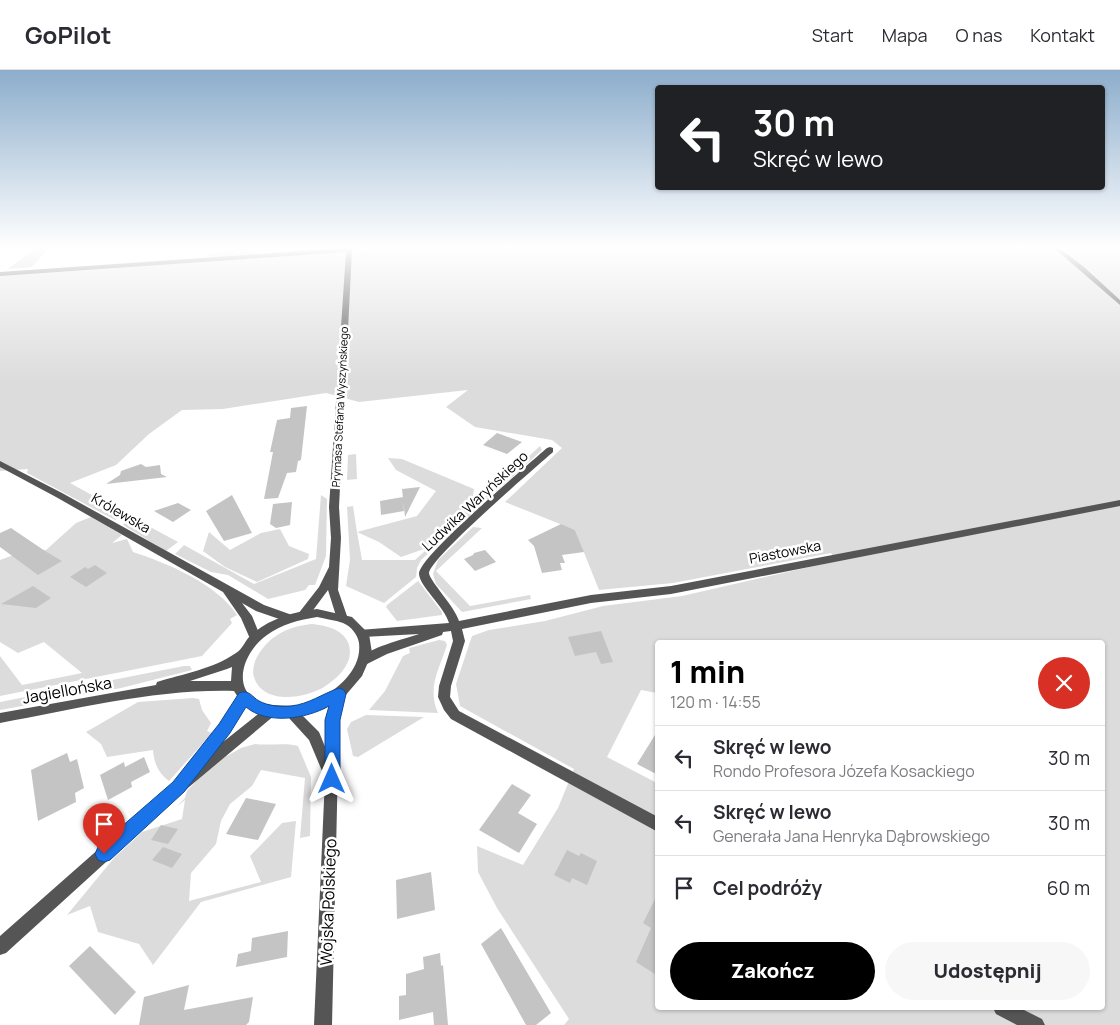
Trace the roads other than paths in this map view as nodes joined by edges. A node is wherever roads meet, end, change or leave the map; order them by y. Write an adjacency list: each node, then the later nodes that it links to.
1 (346, 293): 7 (street, Prymasa Stefana Wyszyńskiego)
2 (1109, 293): 3 (street)
3 (1120, 303)
4 (550, 450): 12 (street, Ludwika Waryńskiego)
5 (0, 464): 8 (street, Królewska)
6 (1120, 503): 12 (street, Piastowska)
7 (334, 564): 9 (street, Prymasa Stefana Wyszyńskiego); 10 (street, Prymasa Stefana Wyszyńskiego)
8 (226, 589): 11 (street, Królewska); 14 (street, Królewska)
9 (304, 614): 10 (street); 11 (street)
10 (341, 616): 13 (street)
11 (288, 618): 14 (street)
12 (456, 626): 13 (street, Piastowska); 16 (street, Piastowska); 25 (street)
13 (363, 633): 16 (street)
14 (255, 638): 15 (street)
15 (242, 656): 17 (street); 18 (street, Jagiellońska)
16 (365, 660): 19 (street)
17 (241, 692): 18 (street, Jagiellońska); 20 (street); 24 (street)
18 (140, 693): 22 (street, Jagiellońska)
19 (339, 694): 21 (street); 23 (street, Wojska Polskiego)
20 (271, 711): 21 (street); 24 (street)
21 (290, 712): 23 (street, Wojska Polskiego)
22 (0, 718)
23 (332, 779): 28 (street, Wojska Polskiego)
24 (178, 787): 26 (street)
25 (655, 823)
26 (0, 947)
27 (1006, 1010): 29 (street)
28 (323, 1025)
29 (1036, 1025)

